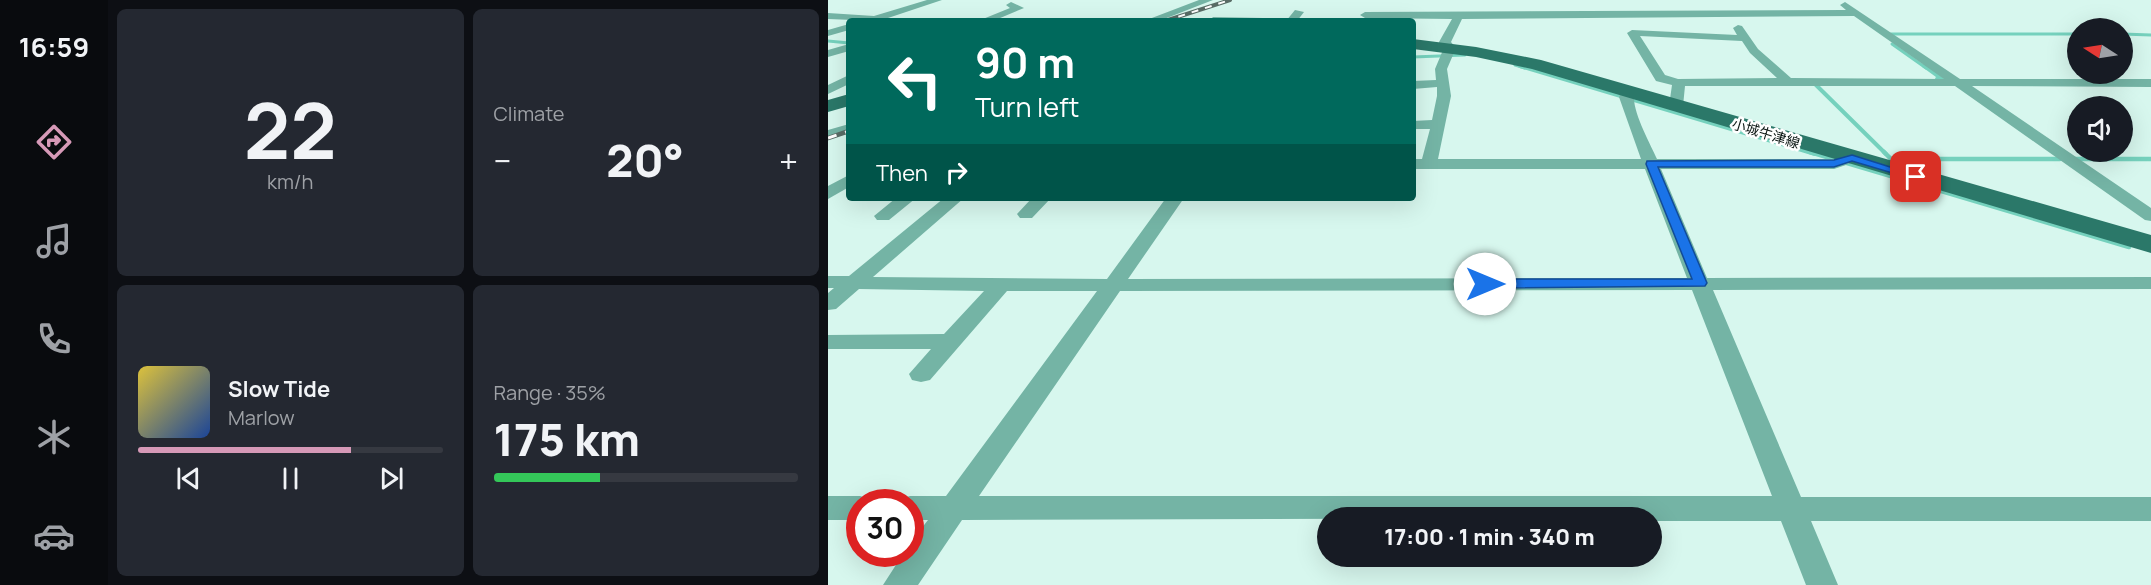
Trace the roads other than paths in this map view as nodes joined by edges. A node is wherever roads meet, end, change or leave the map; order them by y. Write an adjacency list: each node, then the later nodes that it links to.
1 (937, 0): 14 (street)
2 (1208, 0): 16 (street)
3 (1837, 0): 7 (street)
4 (1707, 3): 10 (street)
5 (1011, 5): 15 (street)
6 (1299, 12): 17 (street)
7 (1856, 13): 10 (street); 32 (street)
8 (1366, 14): 12 (street)
9 (1645, 14): 10 (street); 12 (street); 20 (street)
10 (1721, 14): 21 (street)
11 (828, 16): 13 (street)
12 (1459, 16): 26 (street)
13 (850, 18)
14 (878, 18)
15 (991, 18)
16 (1157, 18)
17 (1294, 18)
18 (846, 28): 19 (street)
19 (828, 33)
20 (1659, 33): 21 (street); 31 (street)
21 (1746, 38): 29 (street)
22 (828, 42): 23 (street)
23 (846, 45)
24 (1416, 45): 26 (main road, 小城牛津線)
25 (846, 46): 27 (street)
26 (1446, 51): 30 (street); 36 (main road, 小城牛津線)
27 (828, 54)
28 (846, 81): 35 (street)
29 (1788, 82): 31 (street); 32 (street)
30 (1442, 83): 34 (street); 41 (street)
31 (1678, 83): 39 (street)
32 (1956, 83): 33 (street); 57 (street)
33 (2151, 83)
34 (1416, 85)
35 (828, 90)
36 (1627, 96): 39 (main road, 小城牛津線); 48 (street)
37 (846, 101): 38 (main road)
38 (828, 106)
39 (1676, 106): 46 (main road, 小城牛津線)
40 (1416, 124): 41 (street)
41 (1438, 124): 47 (street)
42 (846, 129): 43 (street)
43 (828, 135)
44 (846, 138): 45 (street)
45 (828, 144)
46 (1846, 160): 48 (street); 58 (main road, 小城牛津線)
47 (1421, 164): 48 (street)
48 (1651, 164): 61 (street)
49 (846, 182): 50 (street)
50 (828, 194)
51 (903, 201): 56 (street)
52 (951, 201): 60 (street)
53 (1039, 201): 55 (street)
54 (1173, 201): 63 (street)
55 (1026, 214)
56 (883, 216)
57 (2151, 216)
58 (2151, 244)
59 (828, 282): 60 (street)
60 (855, 282): 64 (street); 65 (street)
61 (1700, 283): 62 (street); 63 (street); 73 (street)
62 (2151, 283)
63 (1115, 284): 64 (street); 72 (street)
64 (1001, 285): 66 (street)
65 (828, 304)
66 (950, 341): 67 (street); 68 (street)
67 (828, 342)
68 (921, 374)
69 (828, 508): 70 (street)
70 (846, 508)
71 (924, 508): 72 (street)
72 (954, 508): 73 (street); 75 (street)
73 (1792, 508): 74 (street); 76 (street)
74 (2151, 509)
75 (899, 585)
76 (1822, 585)

